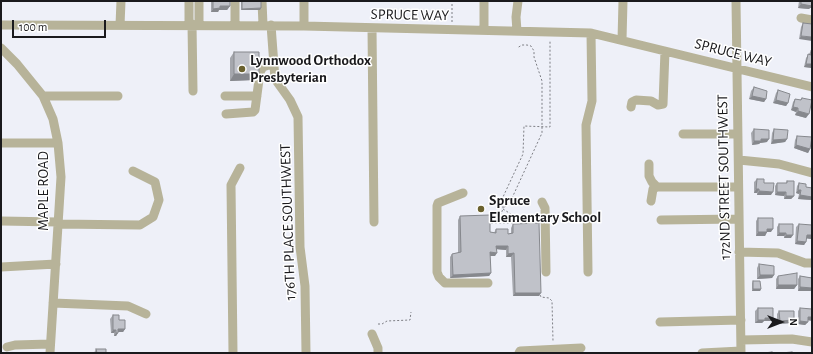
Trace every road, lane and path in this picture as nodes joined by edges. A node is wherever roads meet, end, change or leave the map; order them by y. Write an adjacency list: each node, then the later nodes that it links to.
1 (121, 1): 16 (street)
2 (189, 1): 14 (street)
3 (199, 1): 14 (street)
4 (235, 1): 17 (street)
5 (262, 1): 18 (street, 176TH PLACE SOUTHWEST)
6 (304, 1): 19 (street)
7 (452, 1): 21 (path)
8 (484, 1): 22 (street)
9 (518, 1): 23 (street)
10 (623, 1): 26 (street)
11 (736, 1): 31 (street, 172ND STREET SOUTHWEST)
12 (802, 18): 13 (street)
13 (812, 20)
14 (193, 24): 16 (street, SPRUCE WAY); 17 (street, SPRUCE WAY); 33 (street)
15 (1, 25): 16 (street, SPRUCE WAY)
16 (120, 25)
17 (235, 25): 18 (street, SPRUCE WAY)
18 (267, 25): 19 (street, SPRUCE WAY); 30 (street, 176TH PLACE SOUTHWEST)
19 (304, 26): 20 (street, SPRUCE WAY)
20 (372, 28): 21 (street, SPRUCE WAY); 59 (street)
21 (452, 30): 22 (street, SPRUCE WAY)
22 (484, 30): 23 (street, SPRUCE WAY)
23 (517, 31): 24 (street, SPRUCE WAY)
24 (591, 33): 26 (street, SPRUCE WAY); 68 (street)
25 (546, 38): 40 (path)
26 (622, 40): 29 (street, SPRUCE WAY)
27 (1, 48): 34 (street, MAPLE ROAD)
28 (517, 48): 40 (path)
29 (664, 51): 31 (street, SPRUCE WAY); 38 (street)
30 (274, 63): 37 (street); 87 (street, 176TH PLACE SOUTHWEST)
31 (737, 69): 32 (street, SPRUCE WAY); 42 (street, 172ND STREET SOUTHWEST)
32 (812, 87)
33 (193, 91)
34 (43, 96): 35 (street); 44 (street, MAPLE ROAD)
35 (118, 96)
36 (225, 96): 37 (street)
37 (257, 96): 39 (street)
38 (631, 107)
39 (226, 114)
40 (542, 126): 55 (path); 55 (path)
41 (683, 134): 42 (street)
42 (738, 134): 45 (street, 172ND STREET SOUTHWEST)
43 (1, 143): 44 (street)
44 (58, 143): 61 (street, MAPLE ROAD)
45 (739, 160): 49 (street); 51 (street, 172ND STREET SOUTHWEST)
46 (649, 164): 50 (street)
47 (240, 168): 86 (street)
48 (133, 171): 61 (street)
49 (812, 173)
50 (657, 187): 51 (street); 53 (street)
51 (738, 188): 56 (street, 172ND STREET SOUTHWEST)
52 (463, 193): 69 (street)
53 (651, 201)
54 (542, 202): 67 (street)
55 (504, 209): 62 (path); 62 (path)
56 (739, 219): 57 (street); 63 (street, 172ND STREET SOUTHWEST)
57 (661, 220)
58 (1, 221): 61 (street)
59 (374, 222)
60 (488, 222): 62 (path)
61 (58, 223): 65 (street, MAPLE ROAD)
62 (497, 223)
63 (739, 252): 64 (street); 74 (street, 172ND STREET SOUTHWEST)
64 (812, 263)
65 (56, 264): 66 (street); 70 (street, MAPLE ROAD)
66 (1, 267)
67 (546, 272)
68 (588, 272)
69 (488, 283)
70 (53, 304): 73 (street); 81 (street, MAPLE ROAD)
71 (553, 308): 83 (path)
72 (410, 312): 76 (path)
73 (146, 314)
74 (741, 320): 75 (street); 78 (street, 172ND STREET SOUTHWEST)
75 (660, 322)
76 (378, 324)
77 (372, 334): 88 (street)
78 (741, 340): 79 (street); 85 (street, 172ND STREET SOUTHWEST)
79 (812, 342)
80 (7, 347): 81 (street)
81 (50, 348)
82 (581, 348): 83 (street)
83 (554, 349): 84 (street)
84 (519, 352)
85 (741, 352): 89 (street)
86 (233, 353)
87 (306, 353)
88 (378, 353)
89 (702, 353)

